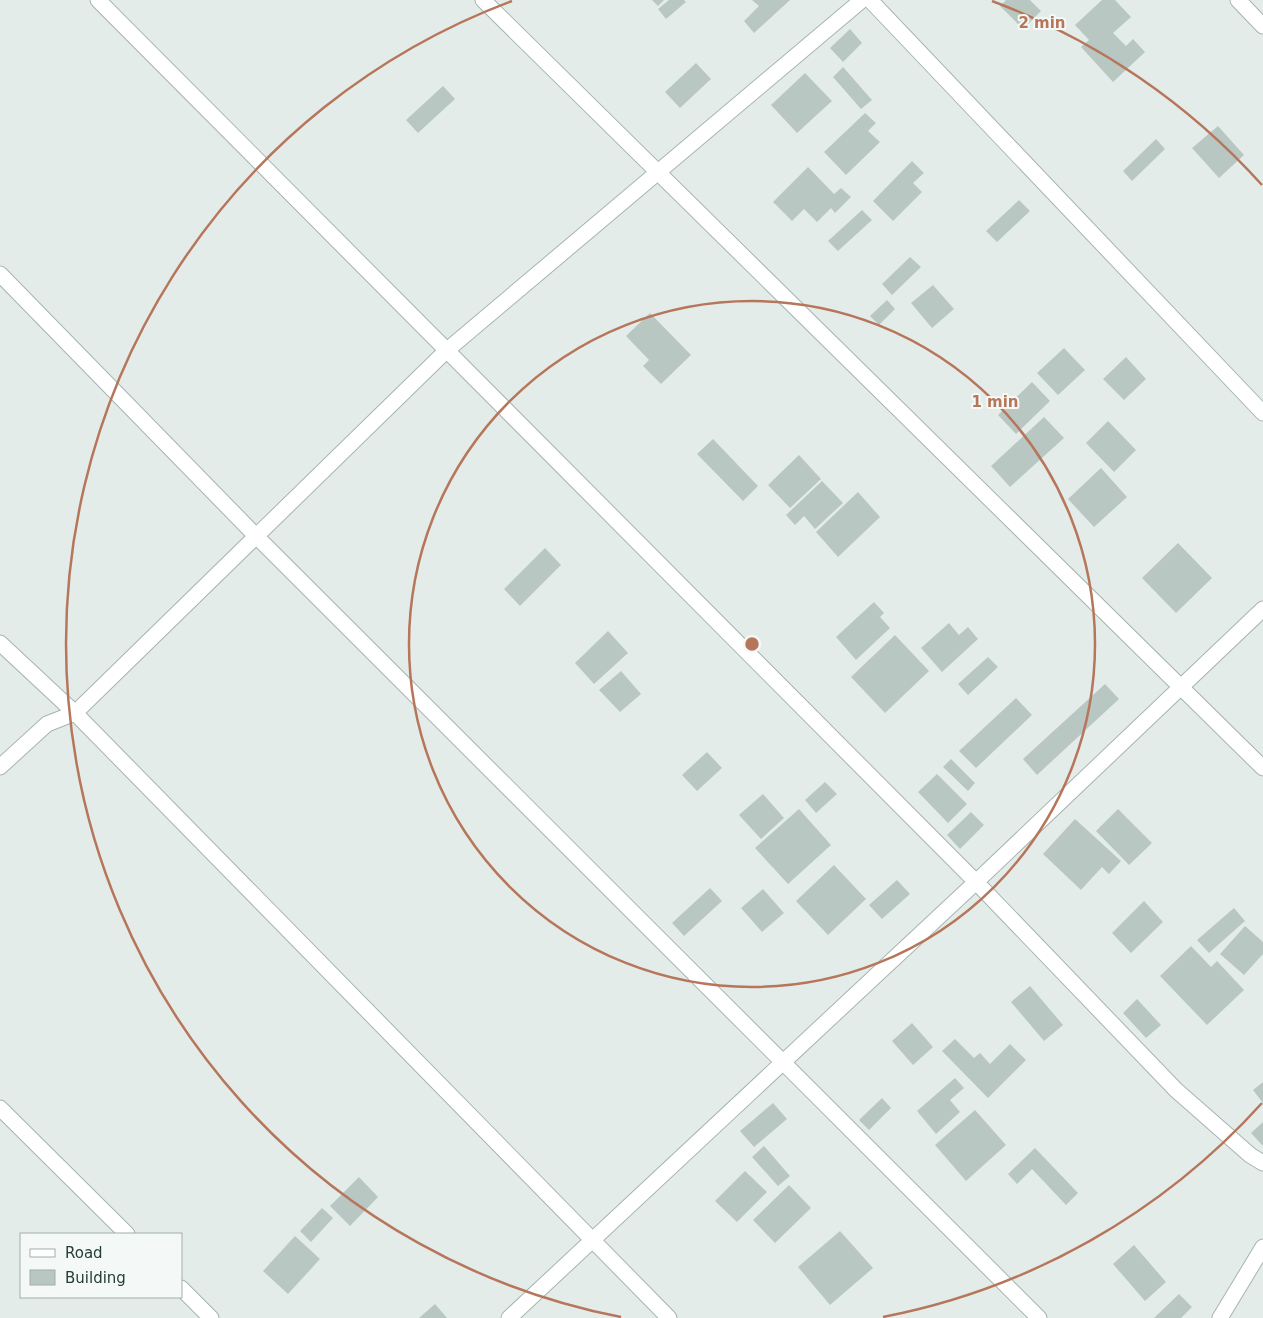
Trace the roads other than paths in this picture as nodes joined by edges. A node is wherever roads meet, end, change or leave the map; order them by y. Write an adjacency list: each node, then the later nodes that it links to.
1 (98, 0): 9 (street)
2 (483, 0): 7 (street)
3 (862, 0): 7 (street)
4 (870, 0): 10 (street)
5 (1238, 0): 6 (street)
6 (1263, 26)
7 (658, 172): 9 (street); 14 (street)
8 (0, 274): 11 (street)
9 (446, 351): 11 (street); 18 (street)
10 (1263, 413)
11 (257, 536): 15 (street); 19 (street)
12 (1263, 609): 14 (street)
13 (0, 643): 15 (street)
14 (1181, 687): 17 (street); 18 (street)
15 (75, 713): 16 (street); 23 (street)
16 (0, 767)
17 (1263, 768)
18 (976, 882): 19 (street); 21 (street)
19 (783, 1062): 23 (street); 29 (street)
20 (0, 1108): 22 (street)
21 (1263, 1163)
22 (126, 1233)
23 (592, 1240): 27 (street); 28 (street)
24 (1263, 1247): 30 (street)
25 (182, 1289): 26 (street)
26 (211, 1318)
27 (509, 1318)
28 (669, 1318)
29 (1039, 1318)
30 (1220, 1318)

